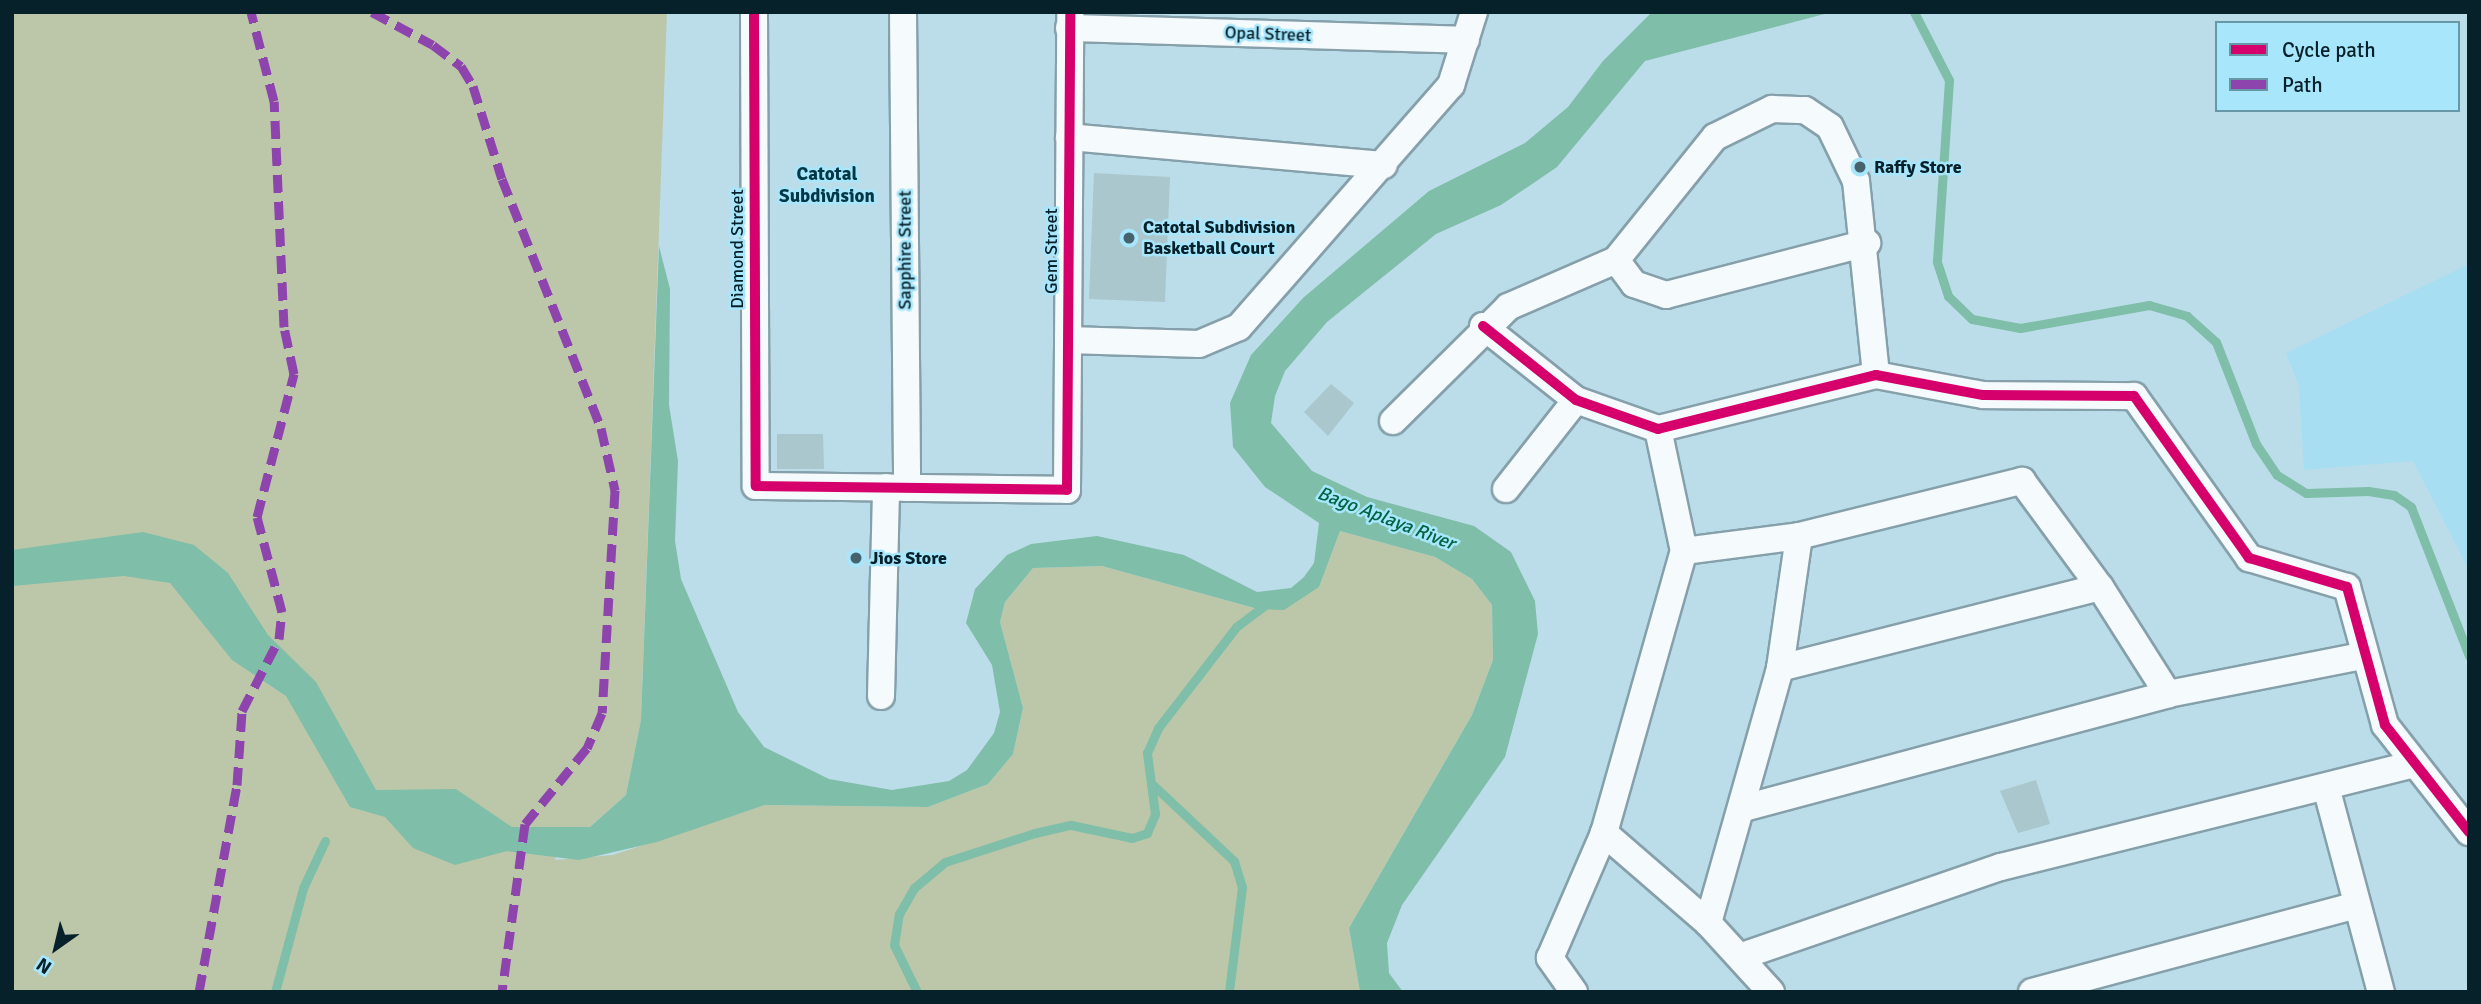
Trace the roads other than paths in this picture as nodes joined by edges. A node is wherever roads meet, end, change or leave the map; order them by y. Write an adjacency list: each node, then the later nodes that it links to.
1 (754, 12): 16 (street, Diamond Street)
2 (903, 12): 16 (street, Sapphire Street)
3 (1475, 12): 5 (street)
4 (1070, 20): 5 (street, Opal Street); 6 (street, Gem Street)
5 (1466, 40): 7 (street)
6 (1069, 137): 7 (street); 11 (street, Gem Street)
7 (1384, 165): 11 (street)
8 (1867, 243): 9 (street); 9 (street); 12 (street)
9 (1616, 260): 10 (street)
10 (1483, 326): 13 (street); 14 (street)
11 (1068, 340): 16 (street, Gem Street)
12 (1876, 375): 15 (street); 21 (street)
13 (1576, 400): 15 (street); 17 (street)
14 (1393, 421)
15 (1658, 429): 19 (street)
16 (896, 488): 24 (street, Sapphire Street)
17 (1506, 489)
18 (1799, 536): 19 (street); 20 (street); 22 (street)
19 (1684, 551): 29 (street)
20 (2100, 587): 22 (street); 23 (street)
21 (2362, 656): 23 (street); 25 (street)
22 (1780, 668): 27 (street)
23 (2168, 694): 27 (street)
24 (881, 696)
25 (2413, 764): 26 (street); 28 (street)
26 (2326, 787): 30 (street); 32 (street)
27 (1744, 808): 31 (street)
28 (2469, 832)
29 (1604, 833): 31 (street); 33 (street)
30 (2354, 906): 35 (street); 36 (street)
31 (1708, 923): 32 (street)
32 (1742, 956): 34 (street)
33 (1574, 992)
34 (1771, 992)
35 (2032, 992)
36 (2381, 992)

